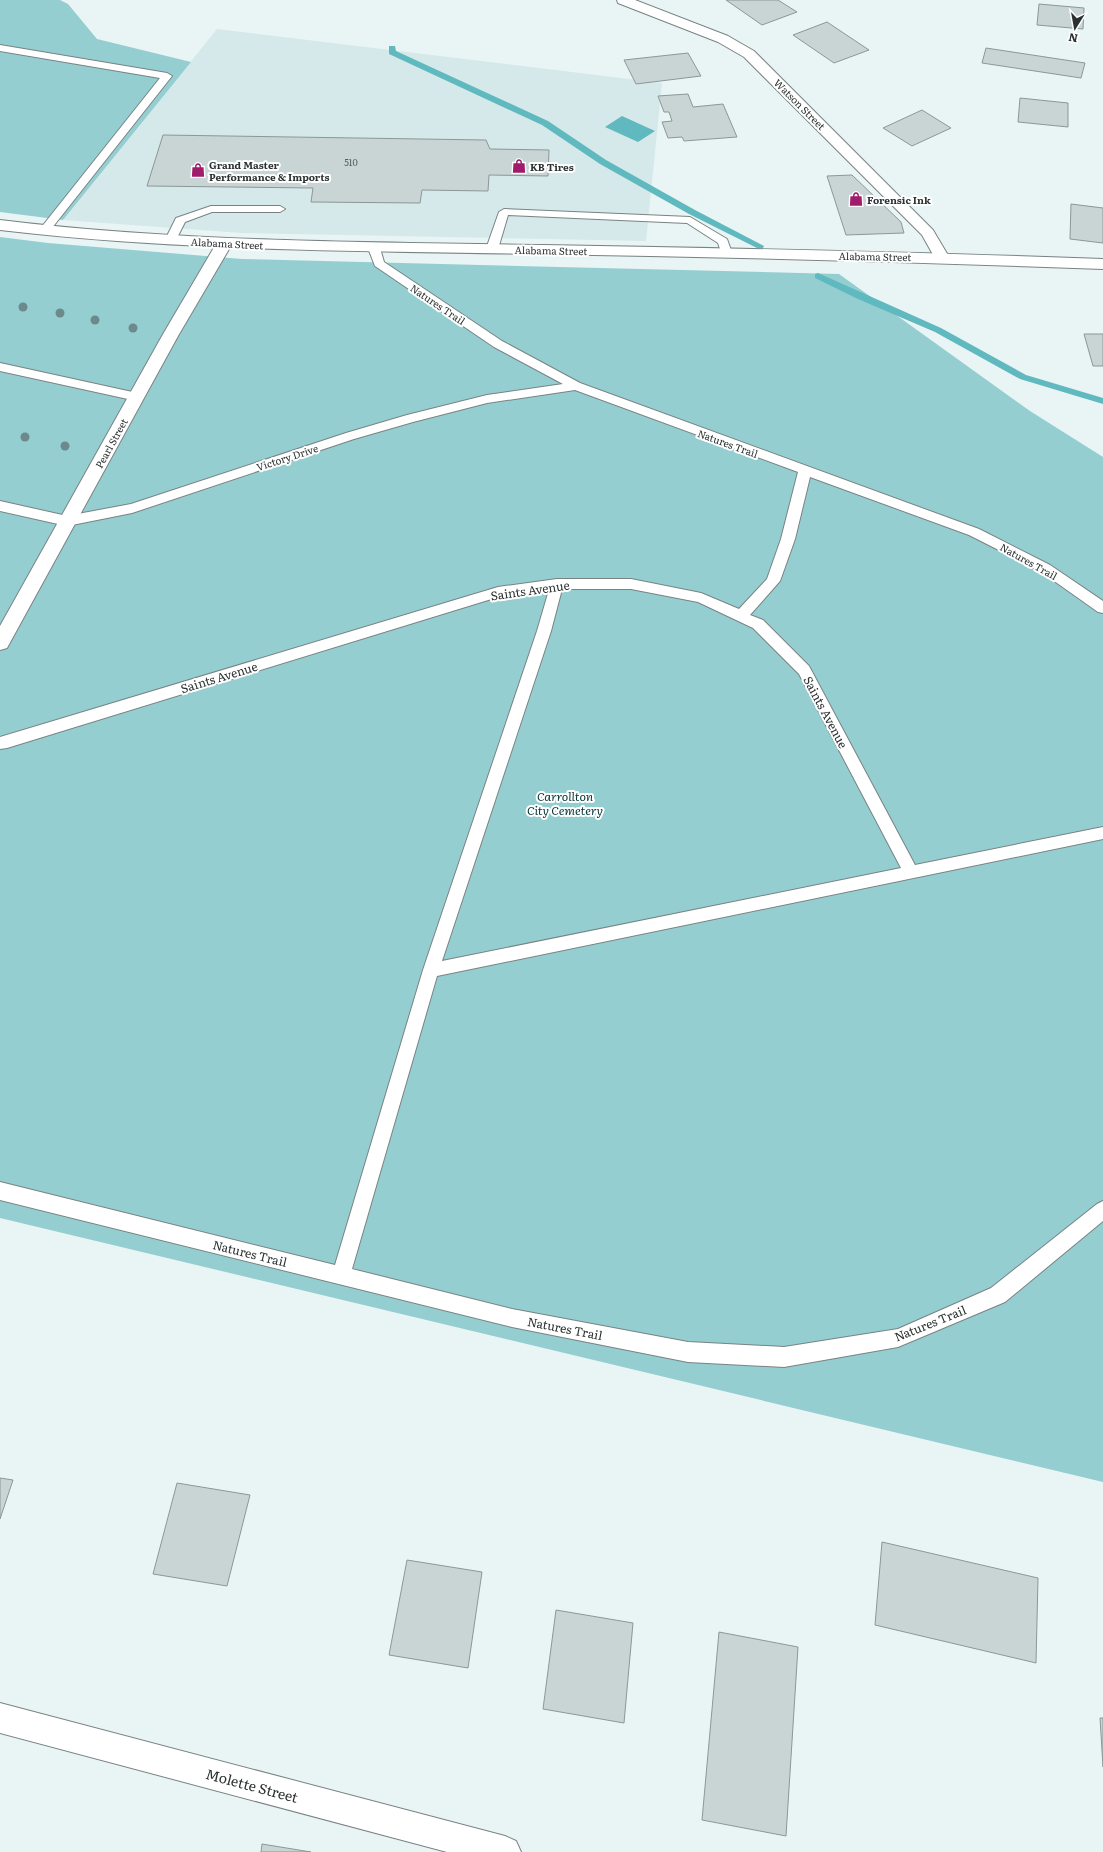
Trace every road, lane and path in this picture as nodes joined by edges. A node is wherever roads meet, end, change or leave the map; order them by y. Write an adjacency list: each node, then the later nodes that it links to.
1 (623, 0): 11 (street, Watson Street)
2 (0, 48): 5 (lane)
3 (280, 209): 6 (lane)
4 (0, 225): 5 (street, Alabama Street)
5 (44, 231): 6 (street, Alabama Street)
6 (171, 240): 7 (street, Alabama Street)
7 (224, 244): 8 (street, Alabama Street); 15 (street, Pearl Street)
8 (374, 248): 9 (street, Alabama Street); 14 (lane, Natures Trail)
9 (492, 249): 10 (street, Alabama Street); 10 (lane)
10 (726, 253): 11 (street, Alabama Street)
11 (941, 257): 12 (street, Alabama Street)
12 (1103, 264)
13 (0, 367): 15 (lane)
14 (576, 386): 16 (lane, Natures Trail); 18 (lane, Victory Drive)
15 (137, 397): 18 (street, Pearl Street)
16 (805, 471): 20 (lane, Natures Trail); 21 (lane)
17 (0, 506): 18 (lane, Victory Drive)
18 (67, 522): 22 (street, Pearl Street)
19 (558, 584): 21 (lane, Saints Avenue); 23 (lane, Saints Avenue); 26 (lane)
20 (1103, 608)
21 (741, 616): 25 (lane, Saints Avenue)
22 (0, 643)
23 (0, 743)
24 (1103, 832): 25 (lane)
25 (911, 872): 26 (lane)
26 (431, 970): 29 (lane)
27 (0, 1191): 29 (lane, Natures Trail)
28 (1103, 1210): 29 (lane, Natures Trail)
29 (341, 1275)
30 (0, 1718): 31 (street, Molette Street)
31 (505, 1852)

